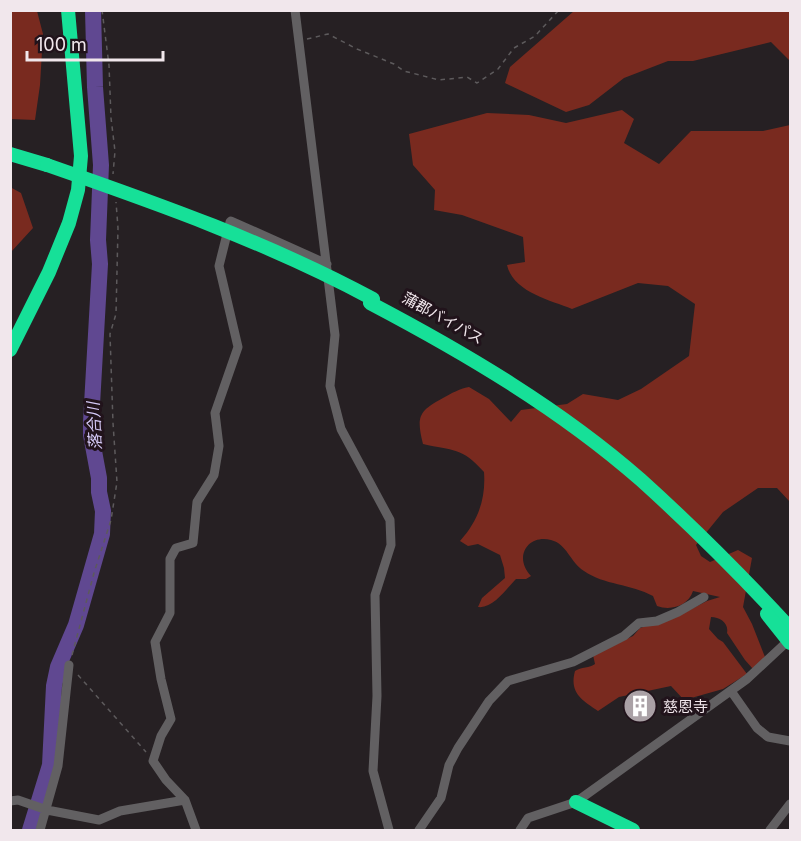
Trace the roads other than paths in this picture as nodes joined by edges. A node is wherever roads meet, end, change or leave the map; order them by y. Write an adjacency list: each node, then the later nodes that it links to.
1 (68, 10): 8 (main road)
2 (295, 10): 6 (street)
3 (10, 154): 5 (main road, 蒲郡バイパス)
4 (10, 162): 5 (main road, 蒲郡バイパス)
5 (45, 169): 7 (main road, 蒲郡バイパス, bridge)
6 (327, 264): 17 (street); 24 (street)
7 (371, 301): 10 (main road, 蒲郡バイパス); 10 (main road, 蒲郡バイパス)
8 (10, 350)
9 (704, 597): 25 (street)
10 (778, 608): 11 (main road); 12 (main road); 13 (main road, bridge)
11 (790, 621)
12 (790, 628)
13 (790, 641): 15 (street)
14 (69, 665): 20 (street)
15 (731, 691): 16 (street); 19 (street)
16 (790, 741)
17 (185, 800): 20 (street); 23 (street)
18 (10, 801): 20 (street)
19 (576, 802): 26 (street); 27 (main road)
20 (46, 809): 22 (street)
21 (789, 809): 28 (street)
22 (40, 831)
23 (196, 831)
24 (389, 831)
25 (419, 831)
26 (519, 831)
27 (633, 831)
28 (770, 831)

